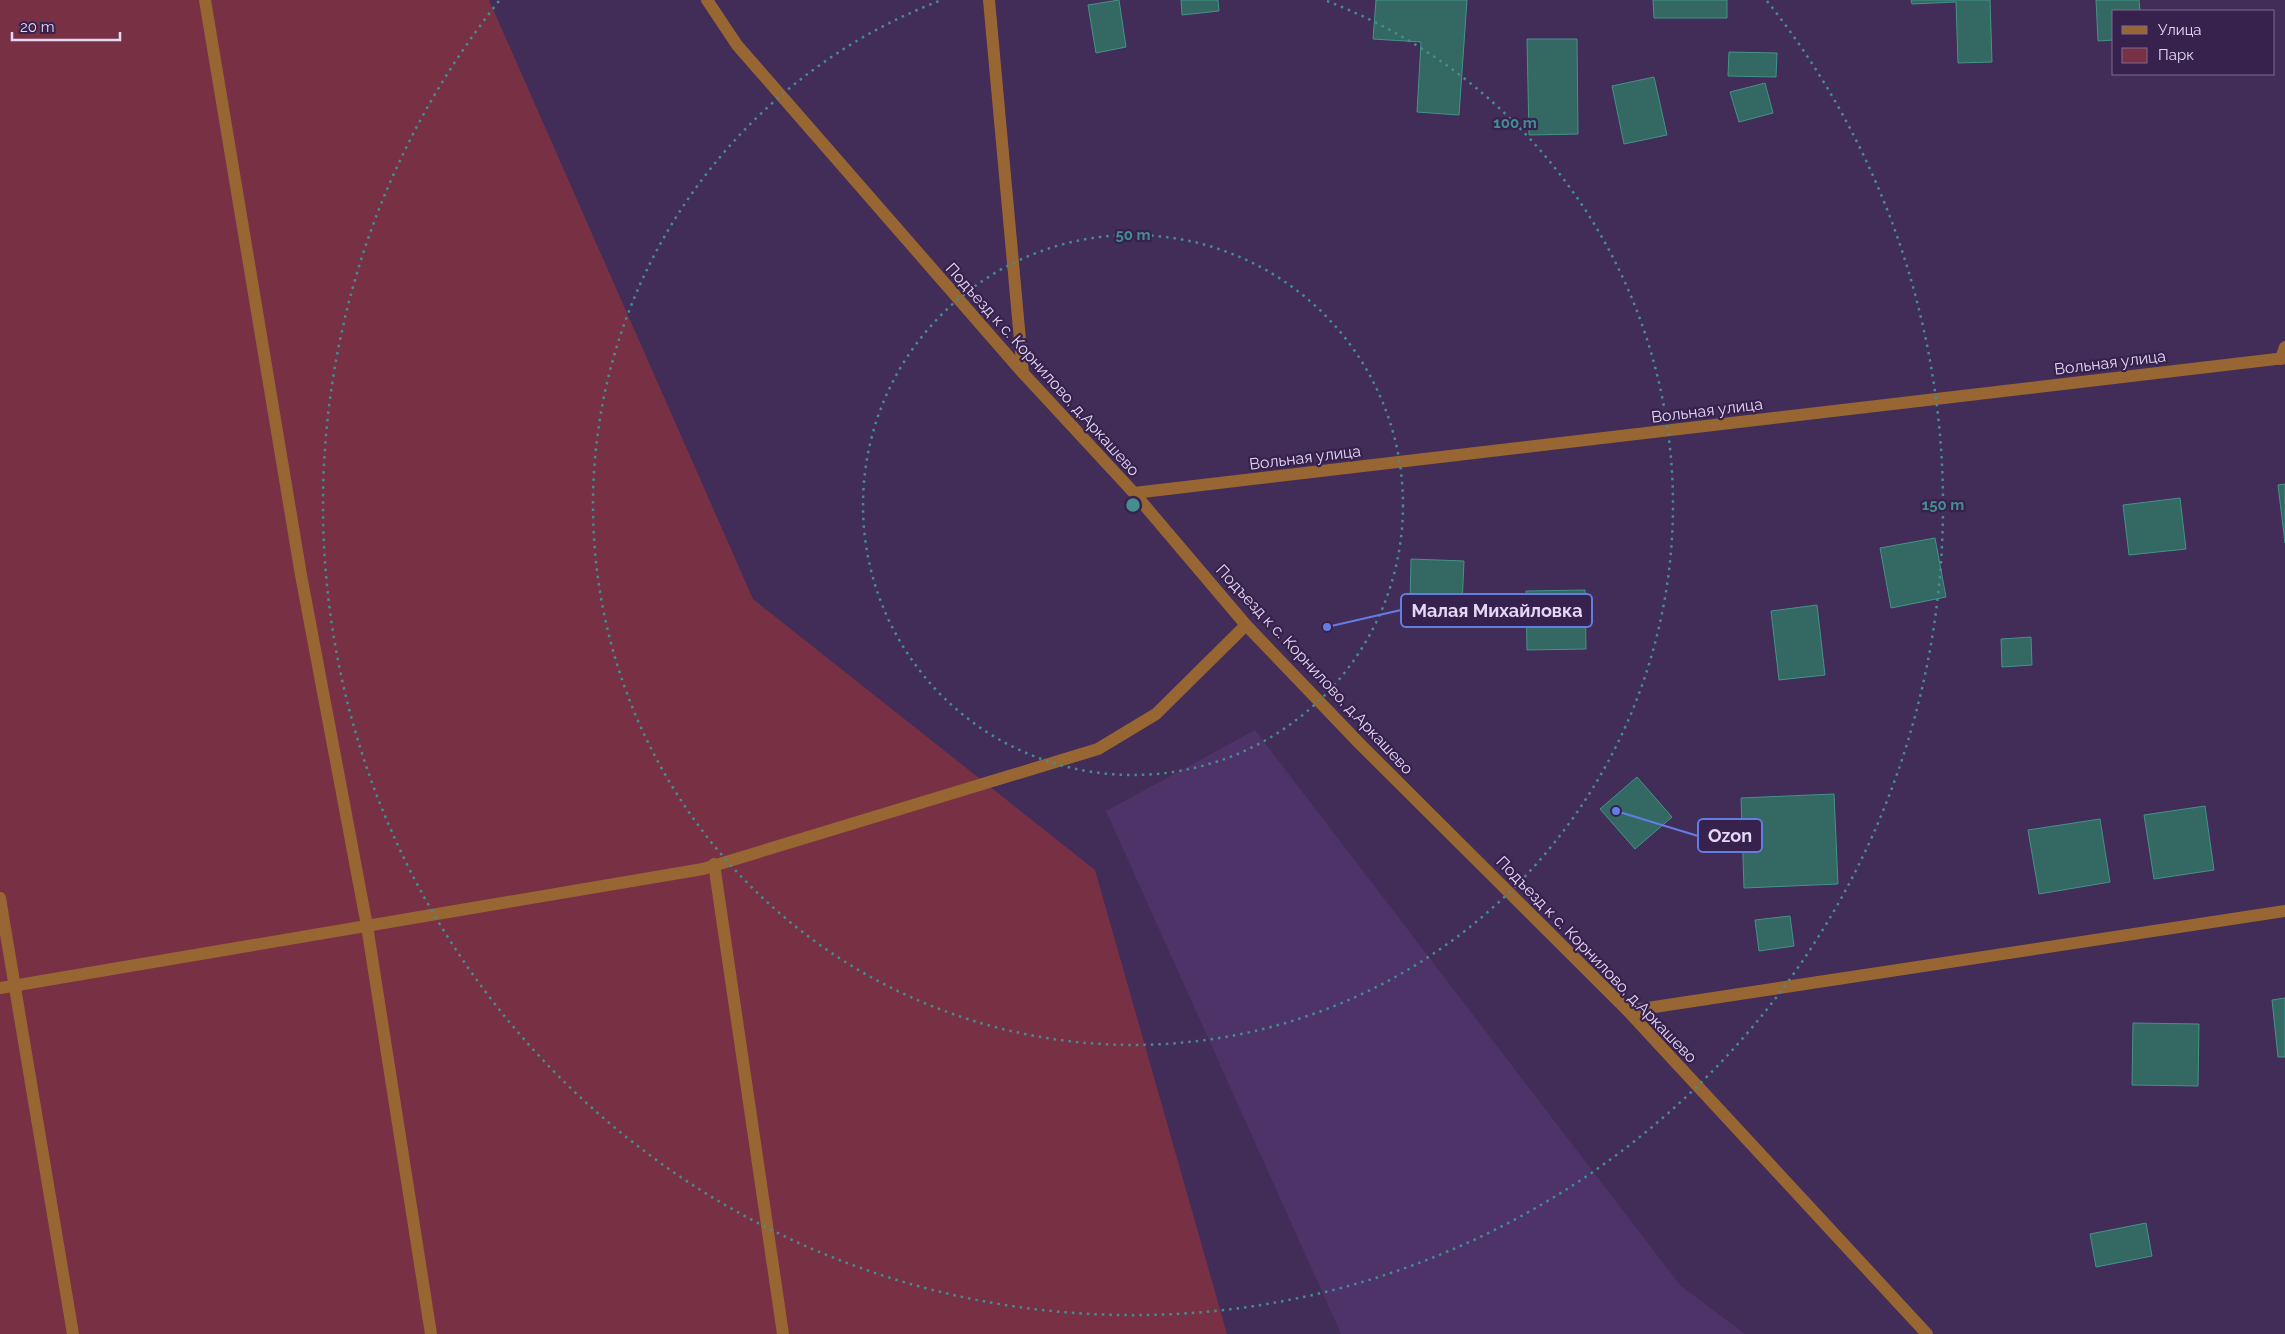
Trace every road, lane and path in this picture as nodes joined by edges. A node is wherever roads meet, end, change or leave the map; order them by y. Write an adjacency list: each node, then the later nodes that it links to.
1 (205, 0): 11 (street)
2 (707, 0): 5 (street, Подъезд к с. Корнилово, д.Аркашево)
3 (989, 0): 5 (street)
4 (2284, 355): 6 (street, Вольная улица)
5 (1023, 373): 6 (street, Подъезд к с. Корнилово, д.Аркашево)
6 (1134, 494): 7 (street, Подъезд к с. Корнилово, д.Аркашево)
7 (1246, 624): 8 (street); 14 (street, Подъезд к с. Корнилово, д.Аркашево)
8 (714, 864): 11 (street); 17 (street)
9 (0, 898): 12 (street)
10 (2285, 911): 14 (street)
11 (367, 926): 12 (street); 16 (street)
12 (15, 985): 13 (street); 15 (street)
13 (0, 988)
14 (1628, 1010): 18 (street, Подъезд к с. Корнилово, д.Аркашево)
15 (73, 1334)
16 (431, 1334)
17 (783, 1334)
18 (1927, 1334)

